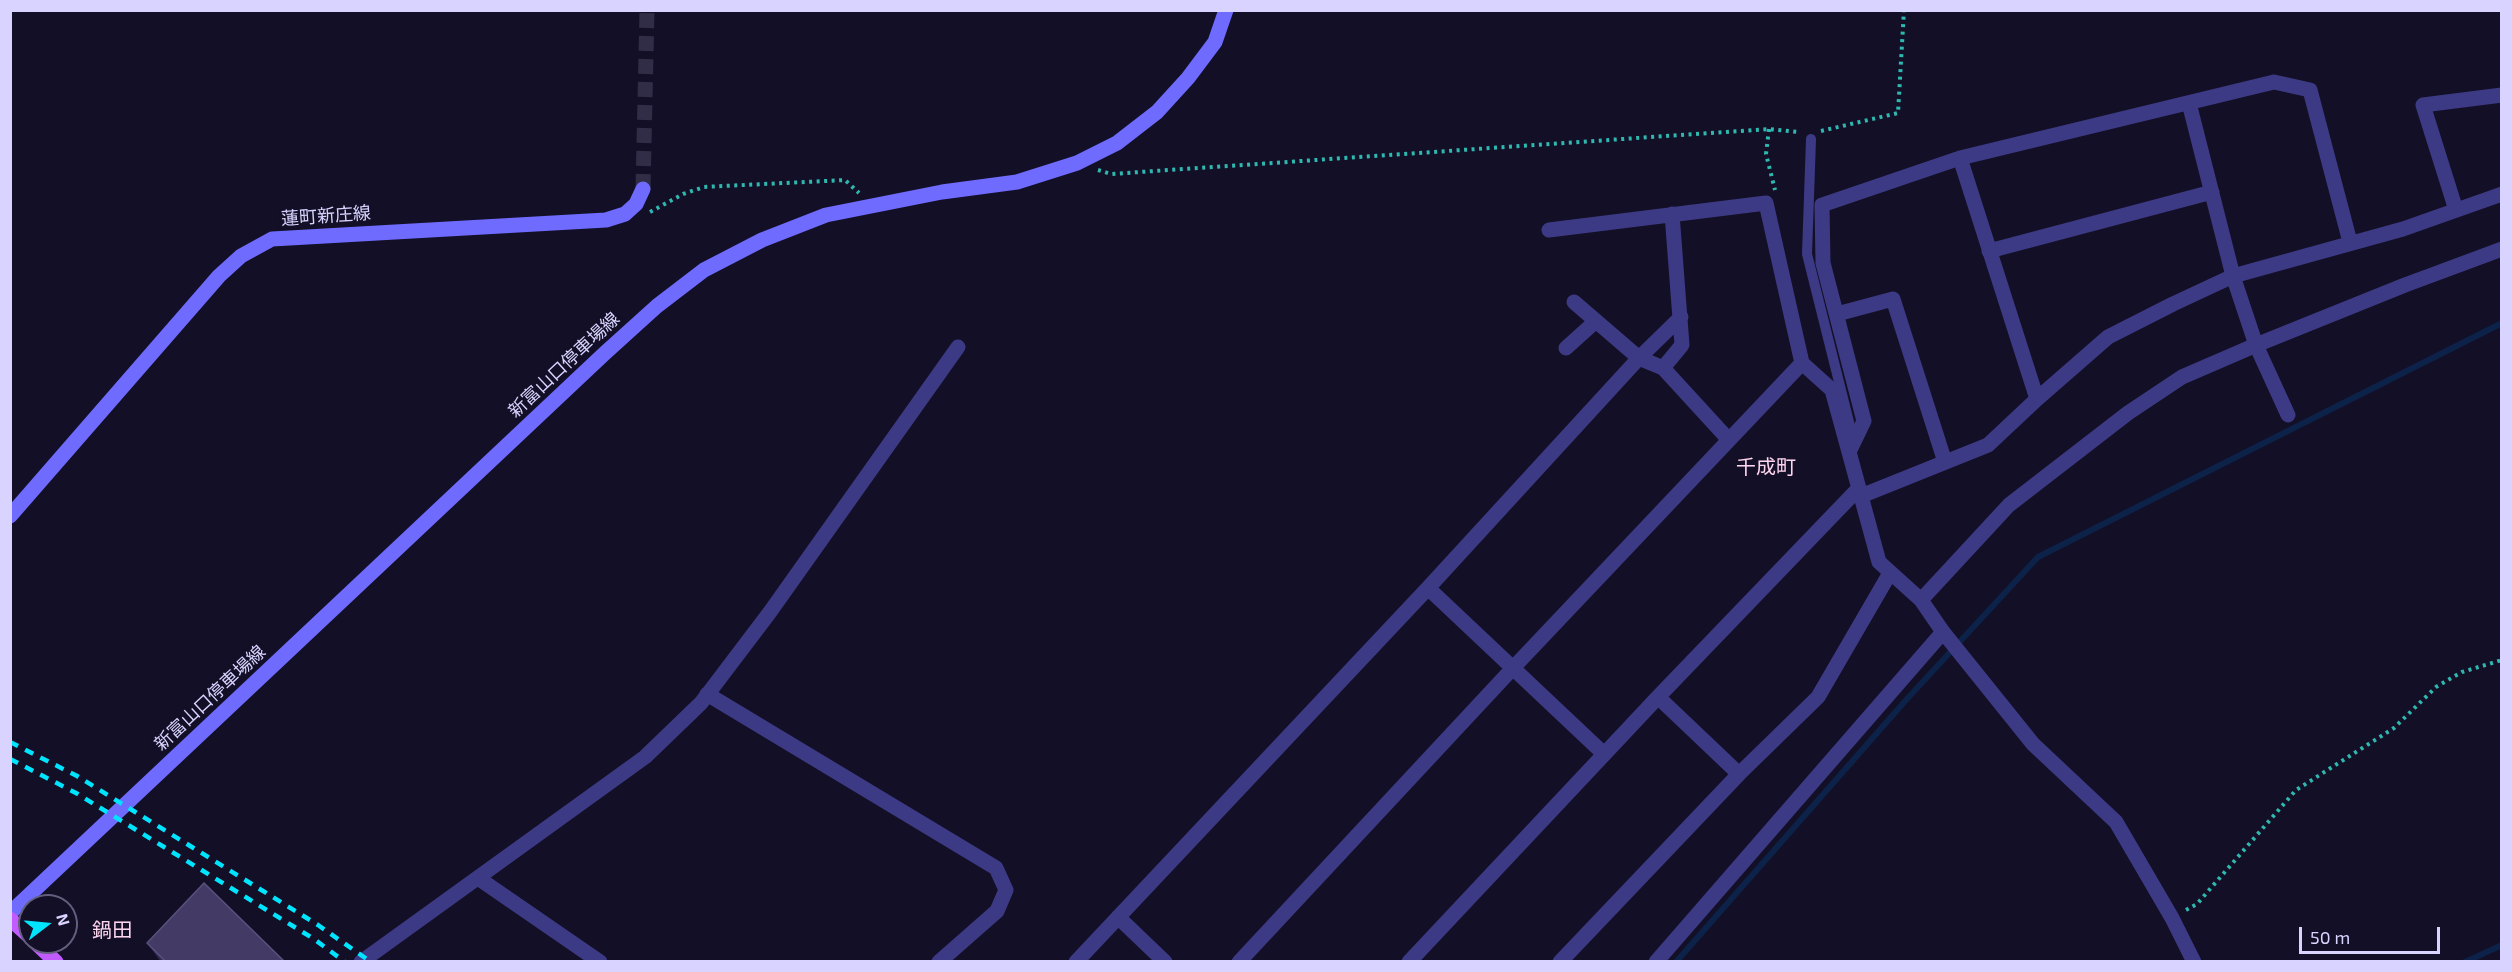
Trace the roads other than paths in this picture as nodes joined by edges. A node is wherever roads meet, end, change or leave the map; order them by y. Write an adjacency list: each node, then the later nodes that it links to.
1 (1226, 10): 43 (main road, 新富山口停車場線)
2 (2502, 95): 9 (street)
3 (2189, 103): 5 (street); 7 (street); 12 (street)
4 (1811, 139): 29 (lane)
5 (1960, 158): 14 (street); 17 (street)
6 (643, 189): 32 (main road, 蓮町新庄線)
7 (2211, 192): 14 (street); 15 (street)
8 (2502, 194): 9 (street)
9 (2456, 210): 12 (street)
10 (1672, 214): 11 (street); 18 (street); 24 (street)
11 (1549, 230)
12 (2350, 242): 15 (street)
13 (2502, 249): 20 (street)
14 (1989, 251): 26 (street)
15 (2233, 276): 20 (street); 26 (street)
16 (1574, 302): 19 (street)
17 (1837, 314): 29 (street); 30 (street)
18 (1681, 317): 23 (street); 25 (street)
19 (1596, 321): 22 (street); 23 (street)
20 (2256, 345): 27 (street); 35 (street)
21 (958, 347): 38 (street)
22 (1566, 348)
23 (1639, 358): 25 (street); 34 (street)
24 (1802, 363): 28 (street); 29 (street)
25 (1663, 368): 28 (street)
26 (2037, 399): 30 (street)
27 (2288, 415)
28 (1729, 440): 37 (street)
29 (1852, 447): 31 (street)
30 (1945, 462): 31 (street)
31 (1860, 492): 33 (street); 39 (street)
32 (10, 516)
33 (1890, 573): 35 (street); 41 (street)
34 (1428, 588): 37 (street); 44 (street)
35 (1921, 600): 36 (street)
36 (1943, 632): 53 (street); 54 (street)
37 (1513, 668): 40 (street); 50 (street)
38 (707, 694): 42 (street); 47 (street)
39 (1658, 697): 40 (street); 41 (street)
40 (1604, 754): 51 (street)
41 (1739, 774): 52 (street)
42 (478, 878): 45 (street); 46 (street)
43 (10, 913)
44 (1118, 917): 48 (street); 49 (street)
45 (362, 962)
46 (600, 962)
47 (939, 962)
48 (1076, 962)
49 (1165, 962)
50 (1239, 962)
51 (1409, 962)
52 (1560, 962)
53 (1656, 962)
54 (2194, 962)

